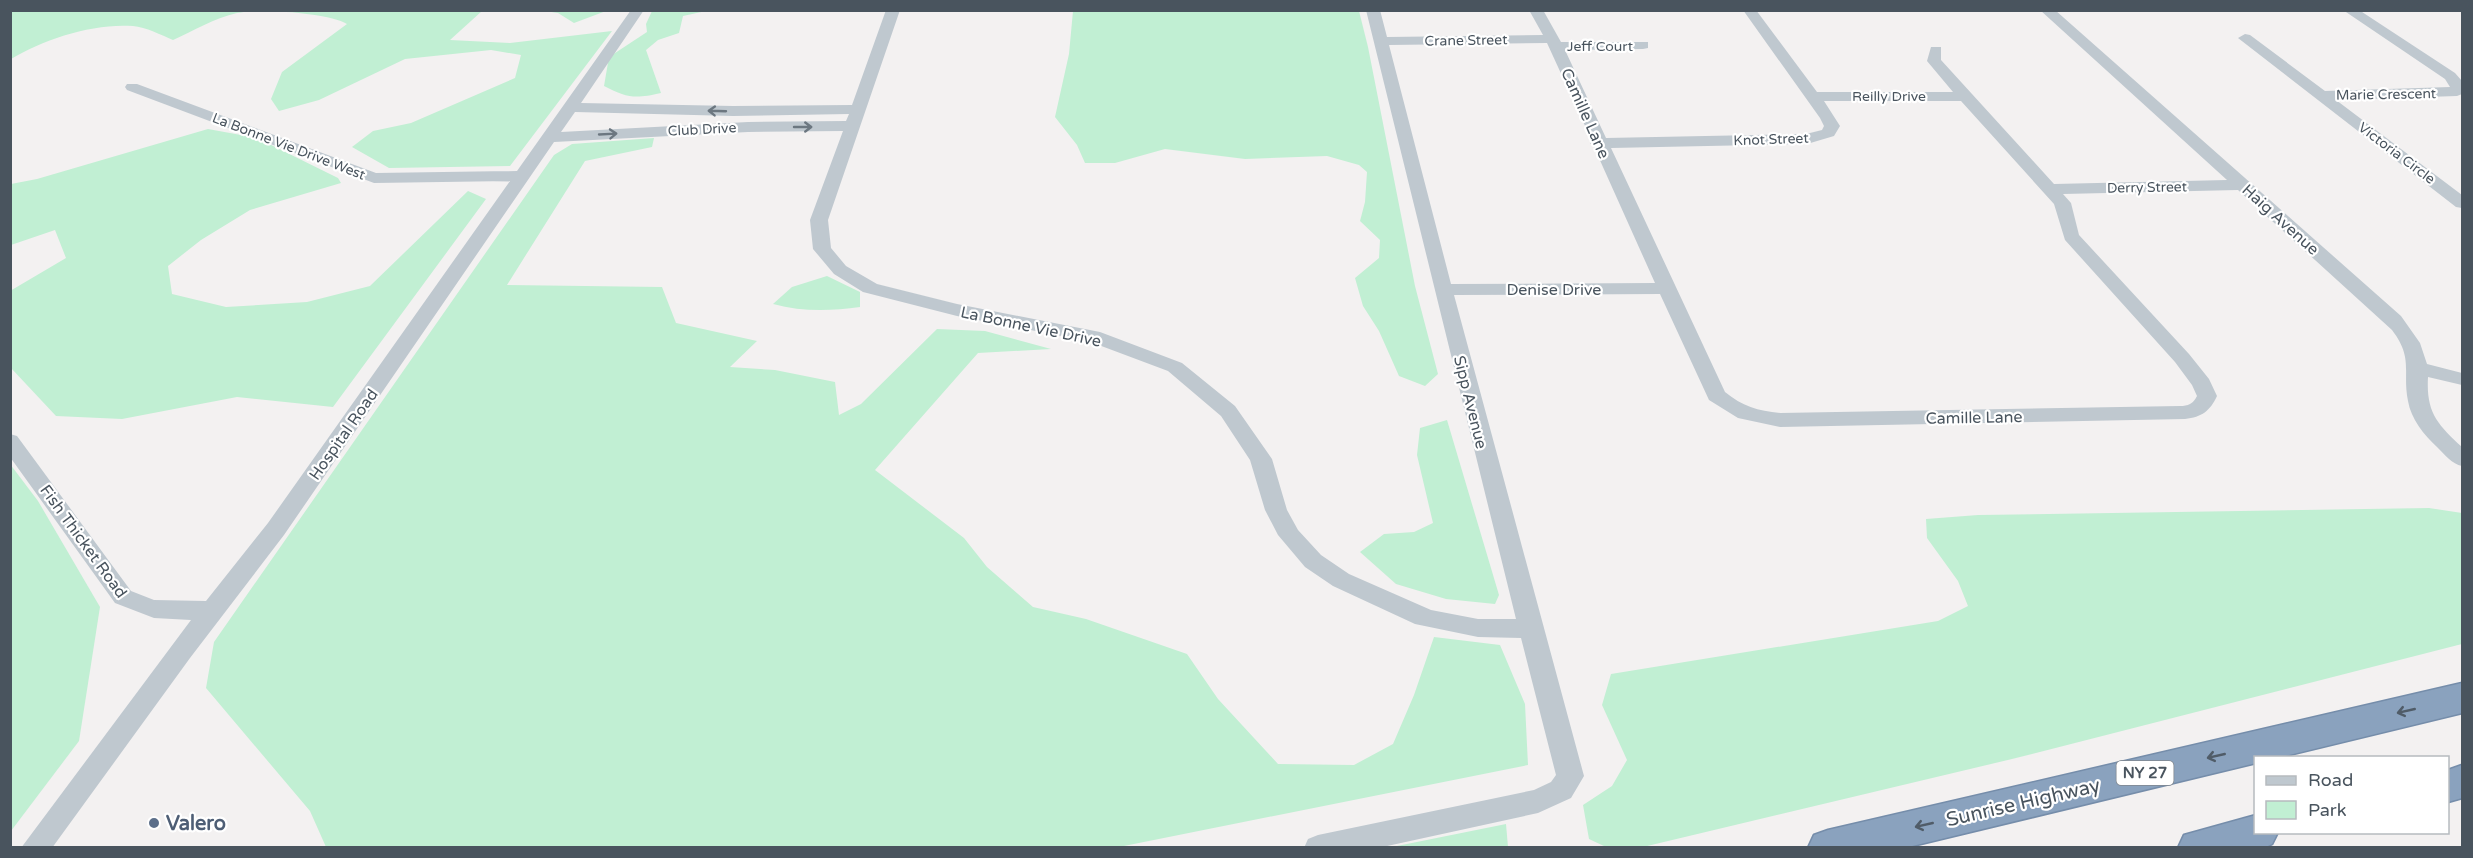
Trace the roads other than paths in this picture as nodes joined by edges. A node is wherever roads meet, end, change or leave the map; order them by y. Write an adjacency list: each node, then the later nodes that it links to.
1 (638, 10): 17 (street, Hospital Road)
2 (893, 10): 18 (street, La Bonne Vie Drive)
3 (1373, 10): 9 (street, Sipp Avenue)
4 (1536, 10): 10 (street, Camille Lane)
5 (1749, 10): 16 (street, Knot Street)
6 (2046, 10): 22 (street, Haig Avenue)
7 (2349, 10): 15 (street, Marie Crescent)
8 (2245, 38): 15 (street, Victoria Circle)
9 (1381, 41): 10 (street, Crane Street); 26 (street, Sipp Avenue)
10 (1554, 42): 11 (street, Jeff Court); 20 (street, Camille Lane)
11 (1643, 45)
12 (1936, 50): 14 (street, Camille Lane)
13 (132, 87): 21 (street, La Bonne Vie Drive West)
14 (1965, 96): 16 (street, Reilly Drive); 23 (street, Camille Lane)
15 (2322, 96): 24 (street, Victoria Circle)
16 (1812, 97): 20 (street, Knot Street)
17 (571, 107): 18 (street, one-way to 17); 19 (street, Hospital Road)
18 (856, 118): 19 (street, Club Drive, one-way to 18); 32 (street, La Bonne Vie Drive)
19 (550, 137): 21 (street, Hospital Road)
20 (1598, 143): 25 (street, Camille Lane)
21 (523, 176): 31 (street, Hospital Road)
22 (2243, 185): 23 (street, Derry Street); 27 (street, Haig Avenue)
23 (2051, 189): 25 (street, Camille Lane)
24 (2463, 203)
25 (1665, 288): 26 (street, Denise Drive)
26 (1443, 290): 32 (street, Sipp Avenue)
27 (2418, 368): 28 (street); 30 (street, Haig Avenue)
28 (2463, 379)
29 (10, 441): 31 (street, Fish Thicket Road)
30 (2463, 459)
31 (212, 610): 35 (street, Hospital Road)
32 (1532, 628): 36 (street, Sipp Avenue)
33 (2463, 698): 37 (highway, Sunrise Highway / NY 27, one-way to 37)
34 (2254, 833): 38 (highway)
35 (35, 848)
36 (1318, 848)
37 (1828, 848)
38 (2198, 848)

